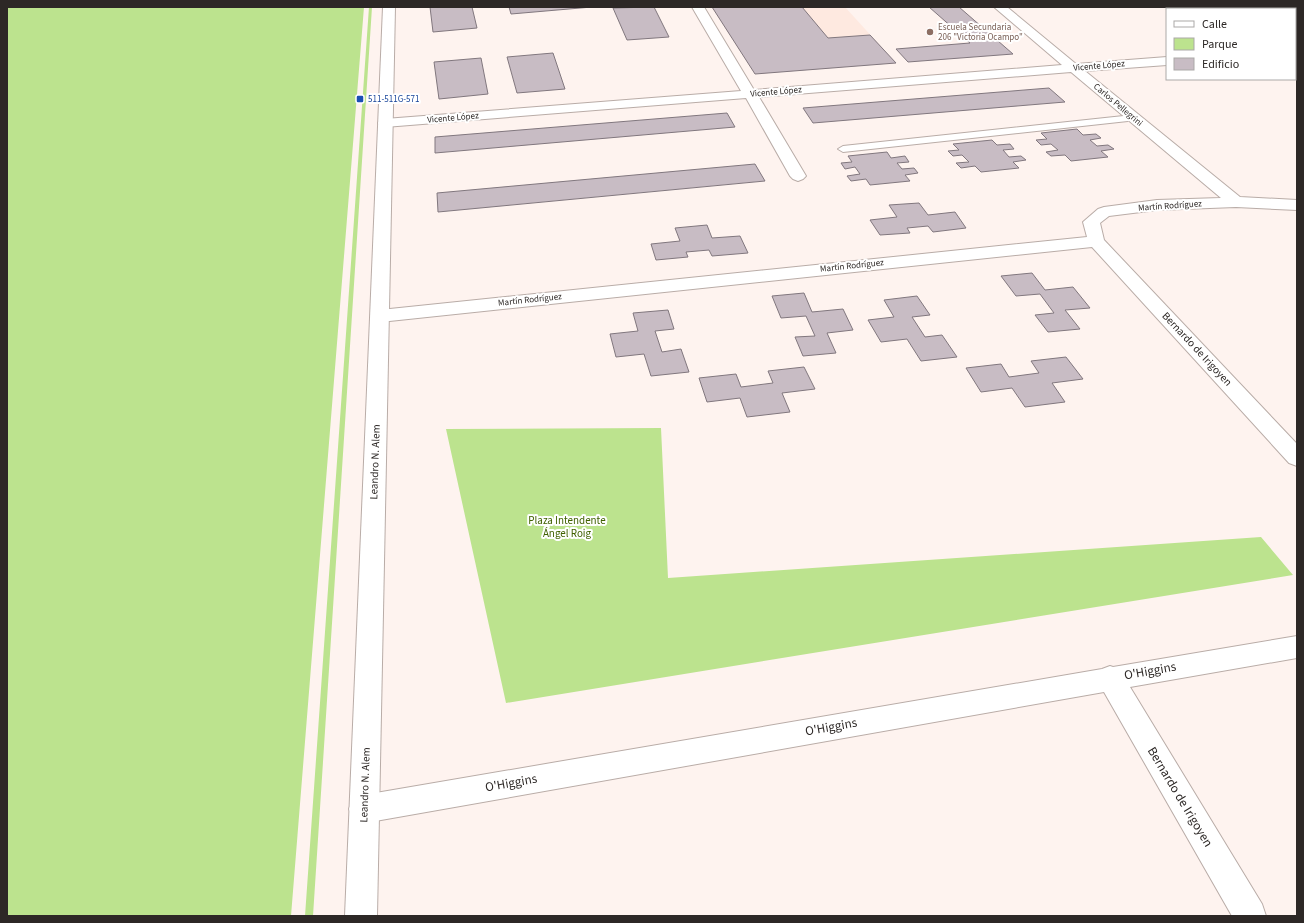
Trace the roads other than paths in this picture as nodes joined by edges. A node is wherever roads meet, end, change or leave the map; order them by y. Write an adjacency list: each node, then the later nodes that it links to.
1 (389, 7): 8 (street, Leandro N. Alem)
2 (698, 7): 6 (street)
3 (1000, 7): 5 (street, Carlos Pellegrini)
4 (1166, 60): 5 (street, Vicente López)
5 (1073, 68): 6 (street, Vicente López); 7 (street, Carlos Pellegrini)
6 (750, 94): 8 (street, Vicente López); 10 (street)
7 (1133, 118): 9 (lane); 11 (street, Carlos Pellegrini)
8 (385, 123): 14 (street, Leandro N. Alem)
9 (843, 149)
10 (798, 176)
11 (1236, 202): 12 (street, Martín Rodríguez); 13 (street, Martín Rodríguez)
12 (1297, 205)
13 (1096, 241): 14 (street, Martín Rodríguez); 15 (street, Bernardo de Irigoyen)
14 (380, 316): 18 (street, Leandro N. Alem)
15 (1297, 458)
16 (1297, 647): 17 (street, O'Higgins)
17 (1110, 678): 18 (street, O'Higgins); 20 (street, Bernardo de Irigoyen)
18 (364, 809): 19 (street, Leandro N. Alem)
19 (361, 916)
20 (1250, 916)

